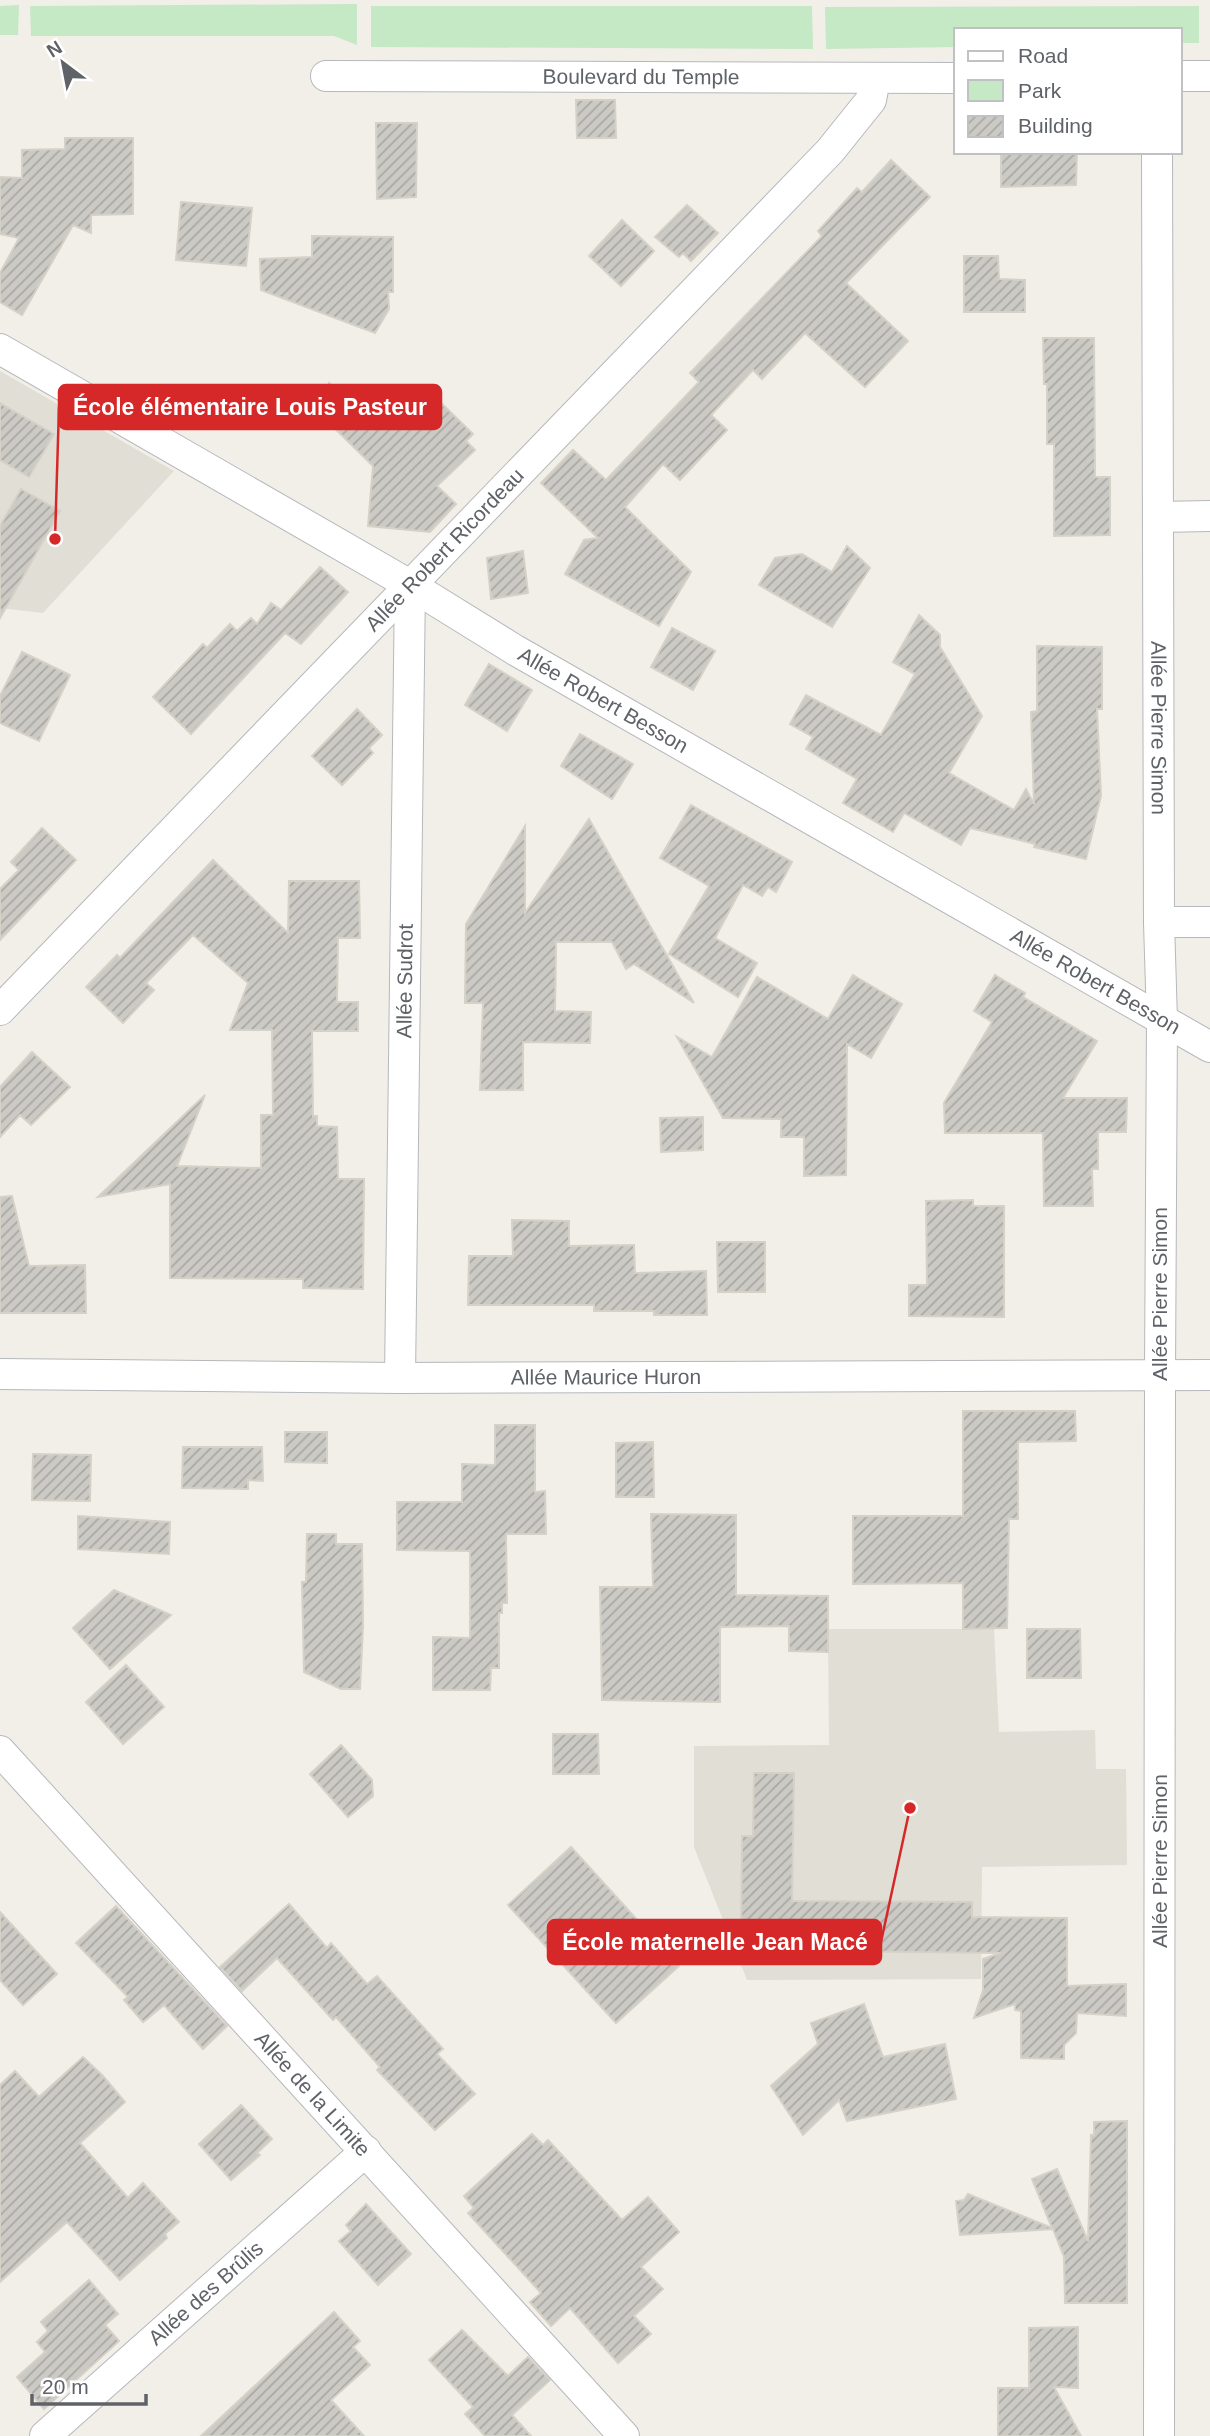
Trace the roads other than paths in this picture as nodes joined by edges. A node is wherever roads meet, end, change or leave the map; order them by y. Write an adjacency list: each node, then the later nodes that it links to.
1 (326, 76): 5 (street, Boulevard du Temple)
2 (1182, 76): 3 (street)
3 (1210, 76)
4 (954, 78): 5 (street, Boulevard du Temple)
5 (874, 79): 10 (street, Allée Robert Ricordeau)
6 (1157, 154): 9 (street, Allée Pierre Simon)
7 (0, 349): 10 (street, Allée Robert Besson)
8 (1210, 516): 9 (street)
9 (1158, 517): 11 (street, Allée Pierre Simon)
10 (410, 585): 13 (street, Allée Robert Ricordeau); 14 (street, Allée Robert Besson); 19 (street, Allée Sudrot)
11 (1159, 922): 12 (street); 14 (street, Allée Pierre Simon)
12 (1210, 922)
13 (0, 1010)
14 (1162, 1021): 15 (street, Allée Robert Besson); 17 (street, Allée Pierre Simon)
15 (1210, 1047)
16 (0, 1374): 19 (street, Allée Maurice Huron)
17 (1160, 1374): 18 (street, Allée Maurice Huron); 19 (street, Allée Maurice Huron); 24 (street, Allée Pierre Simon)
18 (1210, 1375)
19 (400, 1378)
20 (0, 1751): 21 (street, Allée de la Limite)
21 (366, 2151): 22 (street, Allée des Brûlis); 23 (street, Allée de la Limite)
22 (45, 2436)
23 (624, 2436)
24 (1159, 2436)

